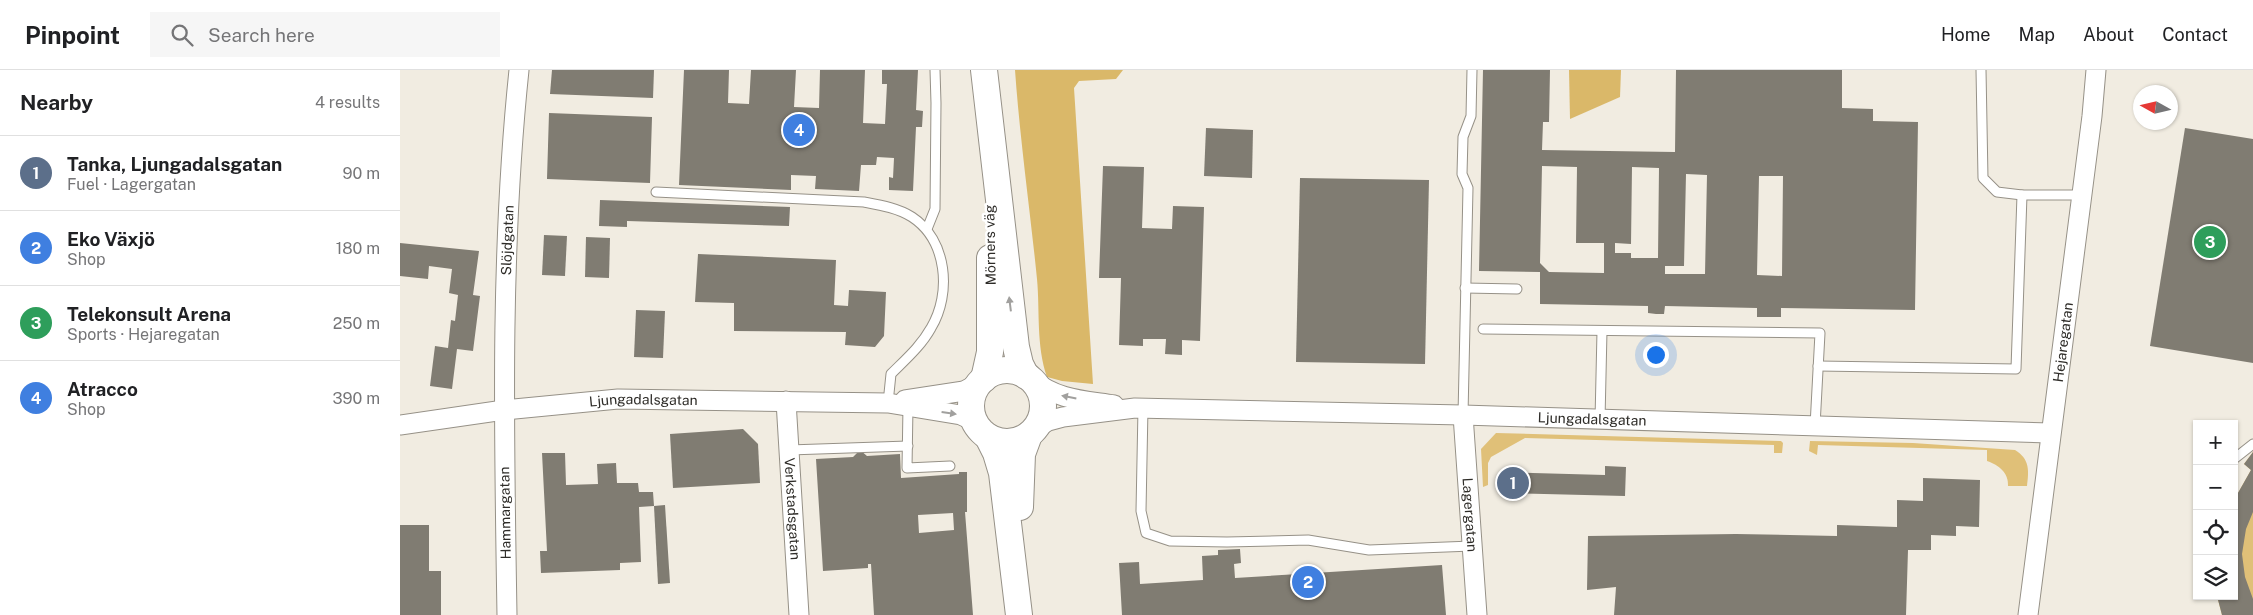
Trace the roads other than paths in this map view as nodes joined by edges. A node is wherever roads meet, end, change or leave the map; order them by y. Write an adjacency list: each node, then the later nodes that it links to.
1 (519, 70): 23 (street, Slöjdgatan)
2 (935, 70): 11 (lane)
3 (984, 70): 7 (main road, Mörners väg)
4 (1472, 70): 12 (lane)
5 (1980, 70): 9 (lane)
6 (2096, 70): 10 (street, Hejaregatan)
7 (987, 110): 17 (main road, Mörners väg, one-way to 7); 18 (main road, Mörners väg)
8 (656, 192): 11 (lane)
9 (2022, 196): 10 (lane); 16 (lane)
10 (2082, 196): 30 (street, Hejaregatan)
11 (927, 229): 20 (lane)
12 (1465, 288): 13 (lane); 24 (lane)
13 (1516, 289)
14 (1483, 329): 15 (lane)
15 (1602, 331): 16 (lane); 25 (lane)
16 (1818, 366): 27 (lane)
17 (1028, 378): 18 (main road); 22 (street, Ljungadalsgatan, one-way to 17); 29 (main road)
18 (982, 380): 20 (street, Ljungadalsgatan); 28 (main road)
19 (786, 401): 20 (street, Ljungadalsgatan); 23 (street, Ljungadalsgatan); 33 (street, Verkstadsgatan)
20 (888, 403): 21 (street, Ljungadalsgatan)
21 (908, 406): 28 (street, Ljungadalsgatan, one-way to 28); 32 (lane)
22 (1139, 408): 24 (street, Ljungadalsgatan); 29 (street, Ljungadalsgatan); 36 (lane)
23 (504, 410): 26 (street, Ljungadalsgatan); 37 (street, Hammargatan)
24 (1463, 415): 25 (street, Ljungadalsgatan); 36 (street, Lagergatan)
25 (1600, 420): 27 (street, Ljungadalsgatan)
26 (400, 425)
27 (1815, 426): 30 (street, Ljungadalsgatan)
28 (981, 429): 29 (main road); 39 (main road)
29 (1031, 433): 39 (main road)
30 (2050, 433): 41 (street, Hejaregatan)
31 (2253, 444): 34 (lane)
32 (908, 446): 33 (lane); 35 (lane)
33 (789, 450): 38 (street, Verkstadsgatan)
34 (2238, 456)
35 (950, 466)
36 (1472, 546): 40 (street, Lagergatan)
37 (507, 615)
38 (798, 615)
39 (1020, 615)
40 (1477, 615)
41 (2028, 615)

